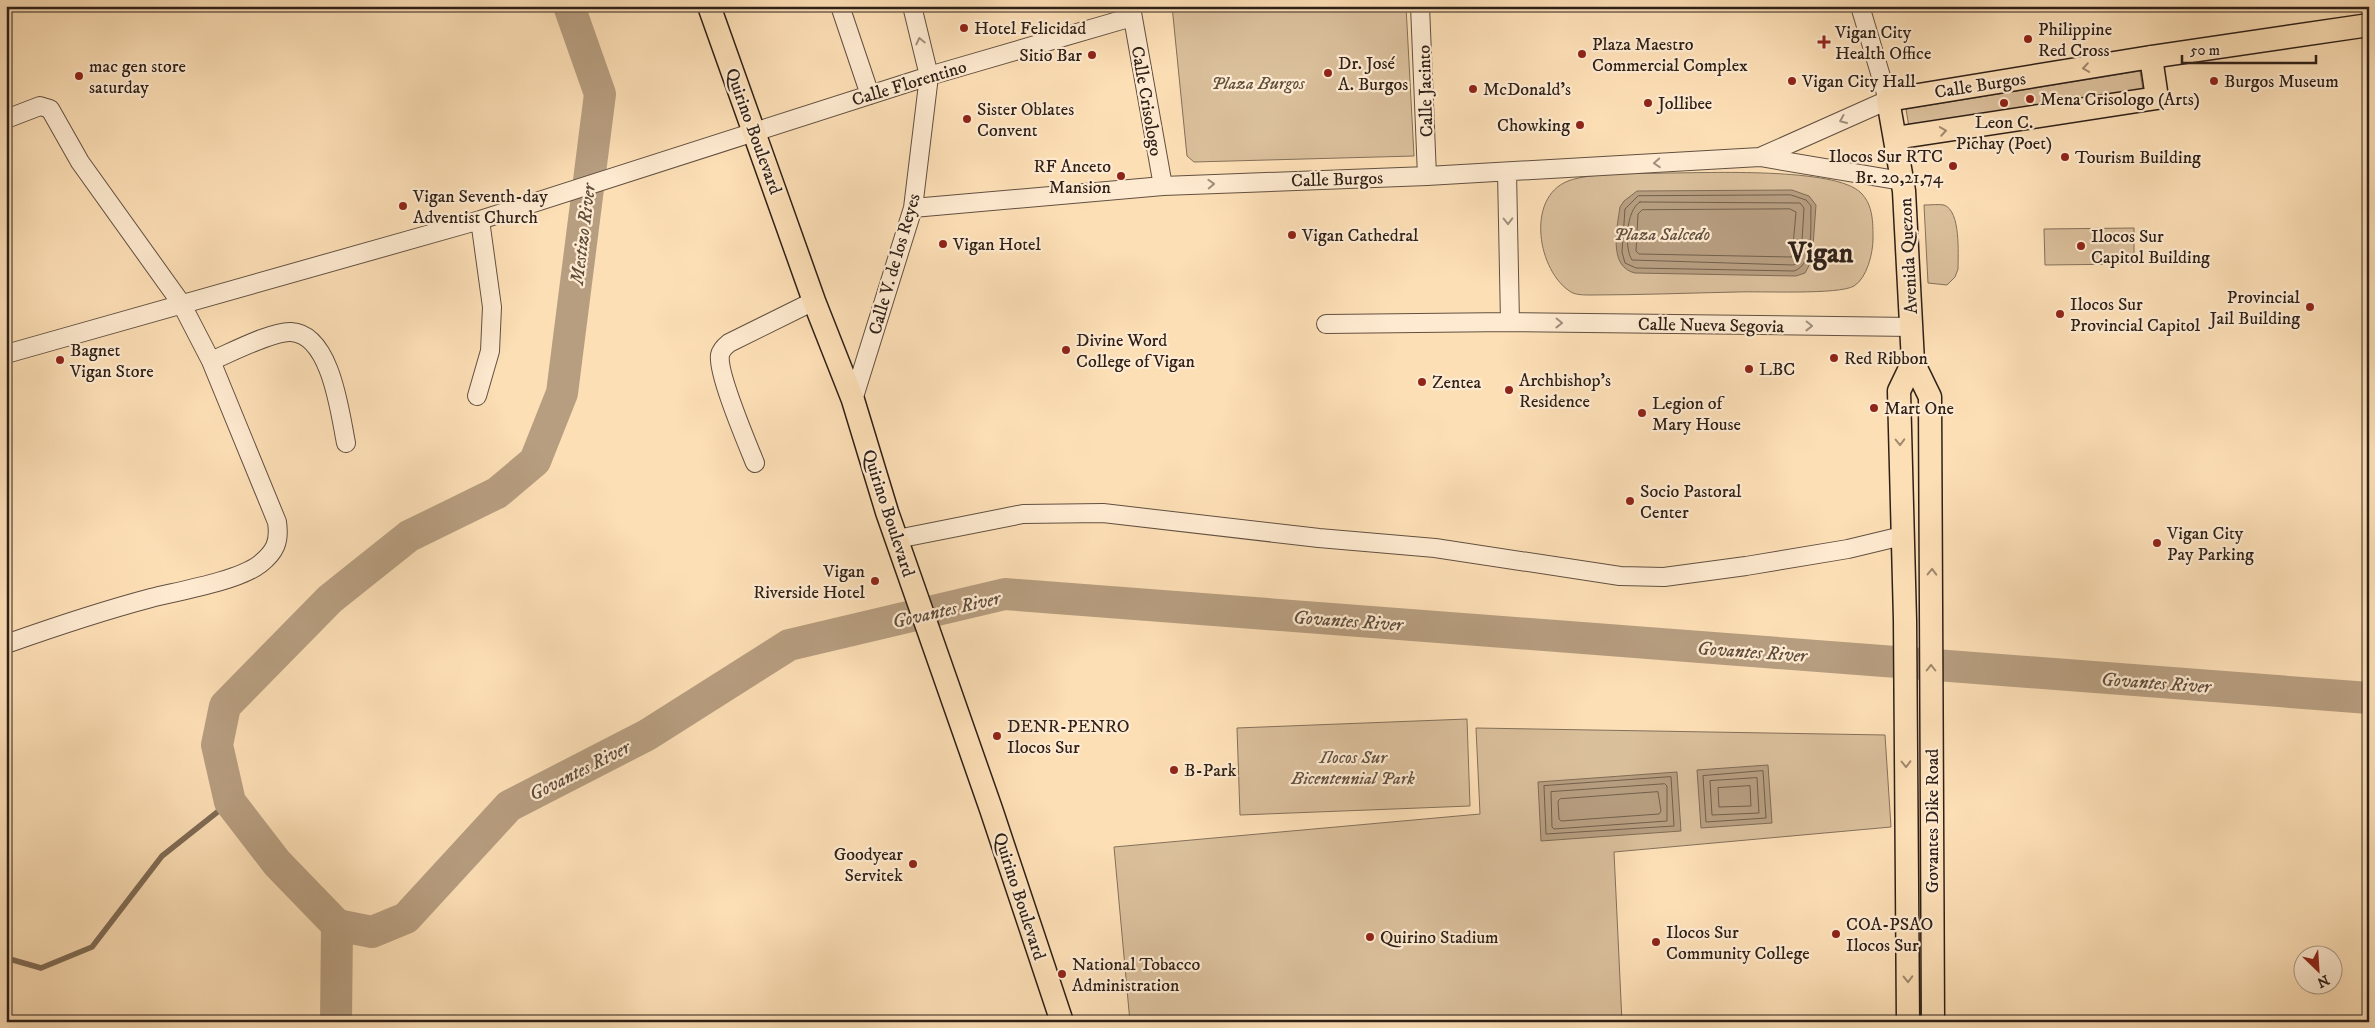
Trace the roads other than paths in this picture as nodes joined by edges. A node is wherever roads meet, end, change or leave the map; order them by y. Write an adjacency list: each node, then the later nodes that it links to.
1 (709, 6): 13 (main road, Quirino Boulevard)
2 (840, 6): 10 (street)
3 (912, 6): 9 (street, Calle V. de los Reyes, one-way to 3)
4 (1420, 6): 17 (street, Calle Jacinto)
5 (1860, 6): 11 (street, Avenida Quezon)
6 (1133, 10): 9 (street, Calle Florentino); 19 (street, Calle Crisologo)
7 (2369, 25): 8 (main road, Calle Burgos)
8 (2151, 57): 11 (main road, Calle Burgos, one-way to 11); 14 (main road, one-way to 8)
9 (928, 76): 10 (street, Calle Florentino); 20 (street, Calle V. de los Reyes)
10 (870, 95): 13 (street, Calle Florentino)
11 (1888, 100): 14 (main road, Avenida Quezon); 15 (street, Calle Burgos, one-way to 15)
12 (6, 120): 23 (street)
13 (754, 133): 21 (street, Calle Florentino); 22 (main road, Quirino Boulevard)
14 (1895, 138): 18 (main road, Avenida Quezon)
15 (1760, 157): 16 (street, Calle Burgos, one-way to 16); 18 (street, Calle Burgos)
16 (1507, 172): 17 (street, Calle Burgos); 24 (street, one-way to 24)
17 (1427, 176): 19 (street, Calle Burgos, one-way to 17)
18 (1902, 181): 26 (main road, Avenida Quezon)
19 (1163, 186): 20 (street, Calle Burgos)
20 (913, 208): 31 (street, Calle V. de los Reyes)
21 (480, 220): 23 (street, Calle Florentino); 30 (street)
22 (814, 301): 31 (main road, Quirino Boulevard); 33 (street)
23 (182, 303): 27 (street, Calle Florentino); 28 (street)
24 (1510, 322): 25 (street, Calle Nueva Segovia); 26 (street, Calle Nueva Segovia, one-way to 26)
25 (1326, 324)
26 (1912, 327): 29 (main road, Avenida Quezon)
27 (6, 354)
28 (211, 361): 32 (street); 38 (street)
29 (1913, 362): 34 (main road, Avenida Quezon, one-way to 34); 37 (main road, Avenida Quezon, one-way to 29)
30 (477, 396)
31 (853, 400): 35 (main road, Quirino Boulevard)
32 (346, 443)
33 (755, 463)
34 (1902, 536): 35 (street); 36 (main road, Avenida Quezon)
35 (897, 539): 43 (main road, Quirino Boulevard)
36 (1904, 612): 37 (main road); 39 (main road, Govantes Dike Road)
37 (1931, 613): 40 (main road, Govantes Dike Road, one-way to 37)
38 (6, 644)
39 (1905, 726): 40 (main road); 41 (main road, Govantes Dike Road, one-way to 41)
40 (1931, 726): 42 (main road, Govantes Dike Road)
41 (1908, 1015): 42 (main road)
42 (1933, 1015)
43 (1062, 1022)

